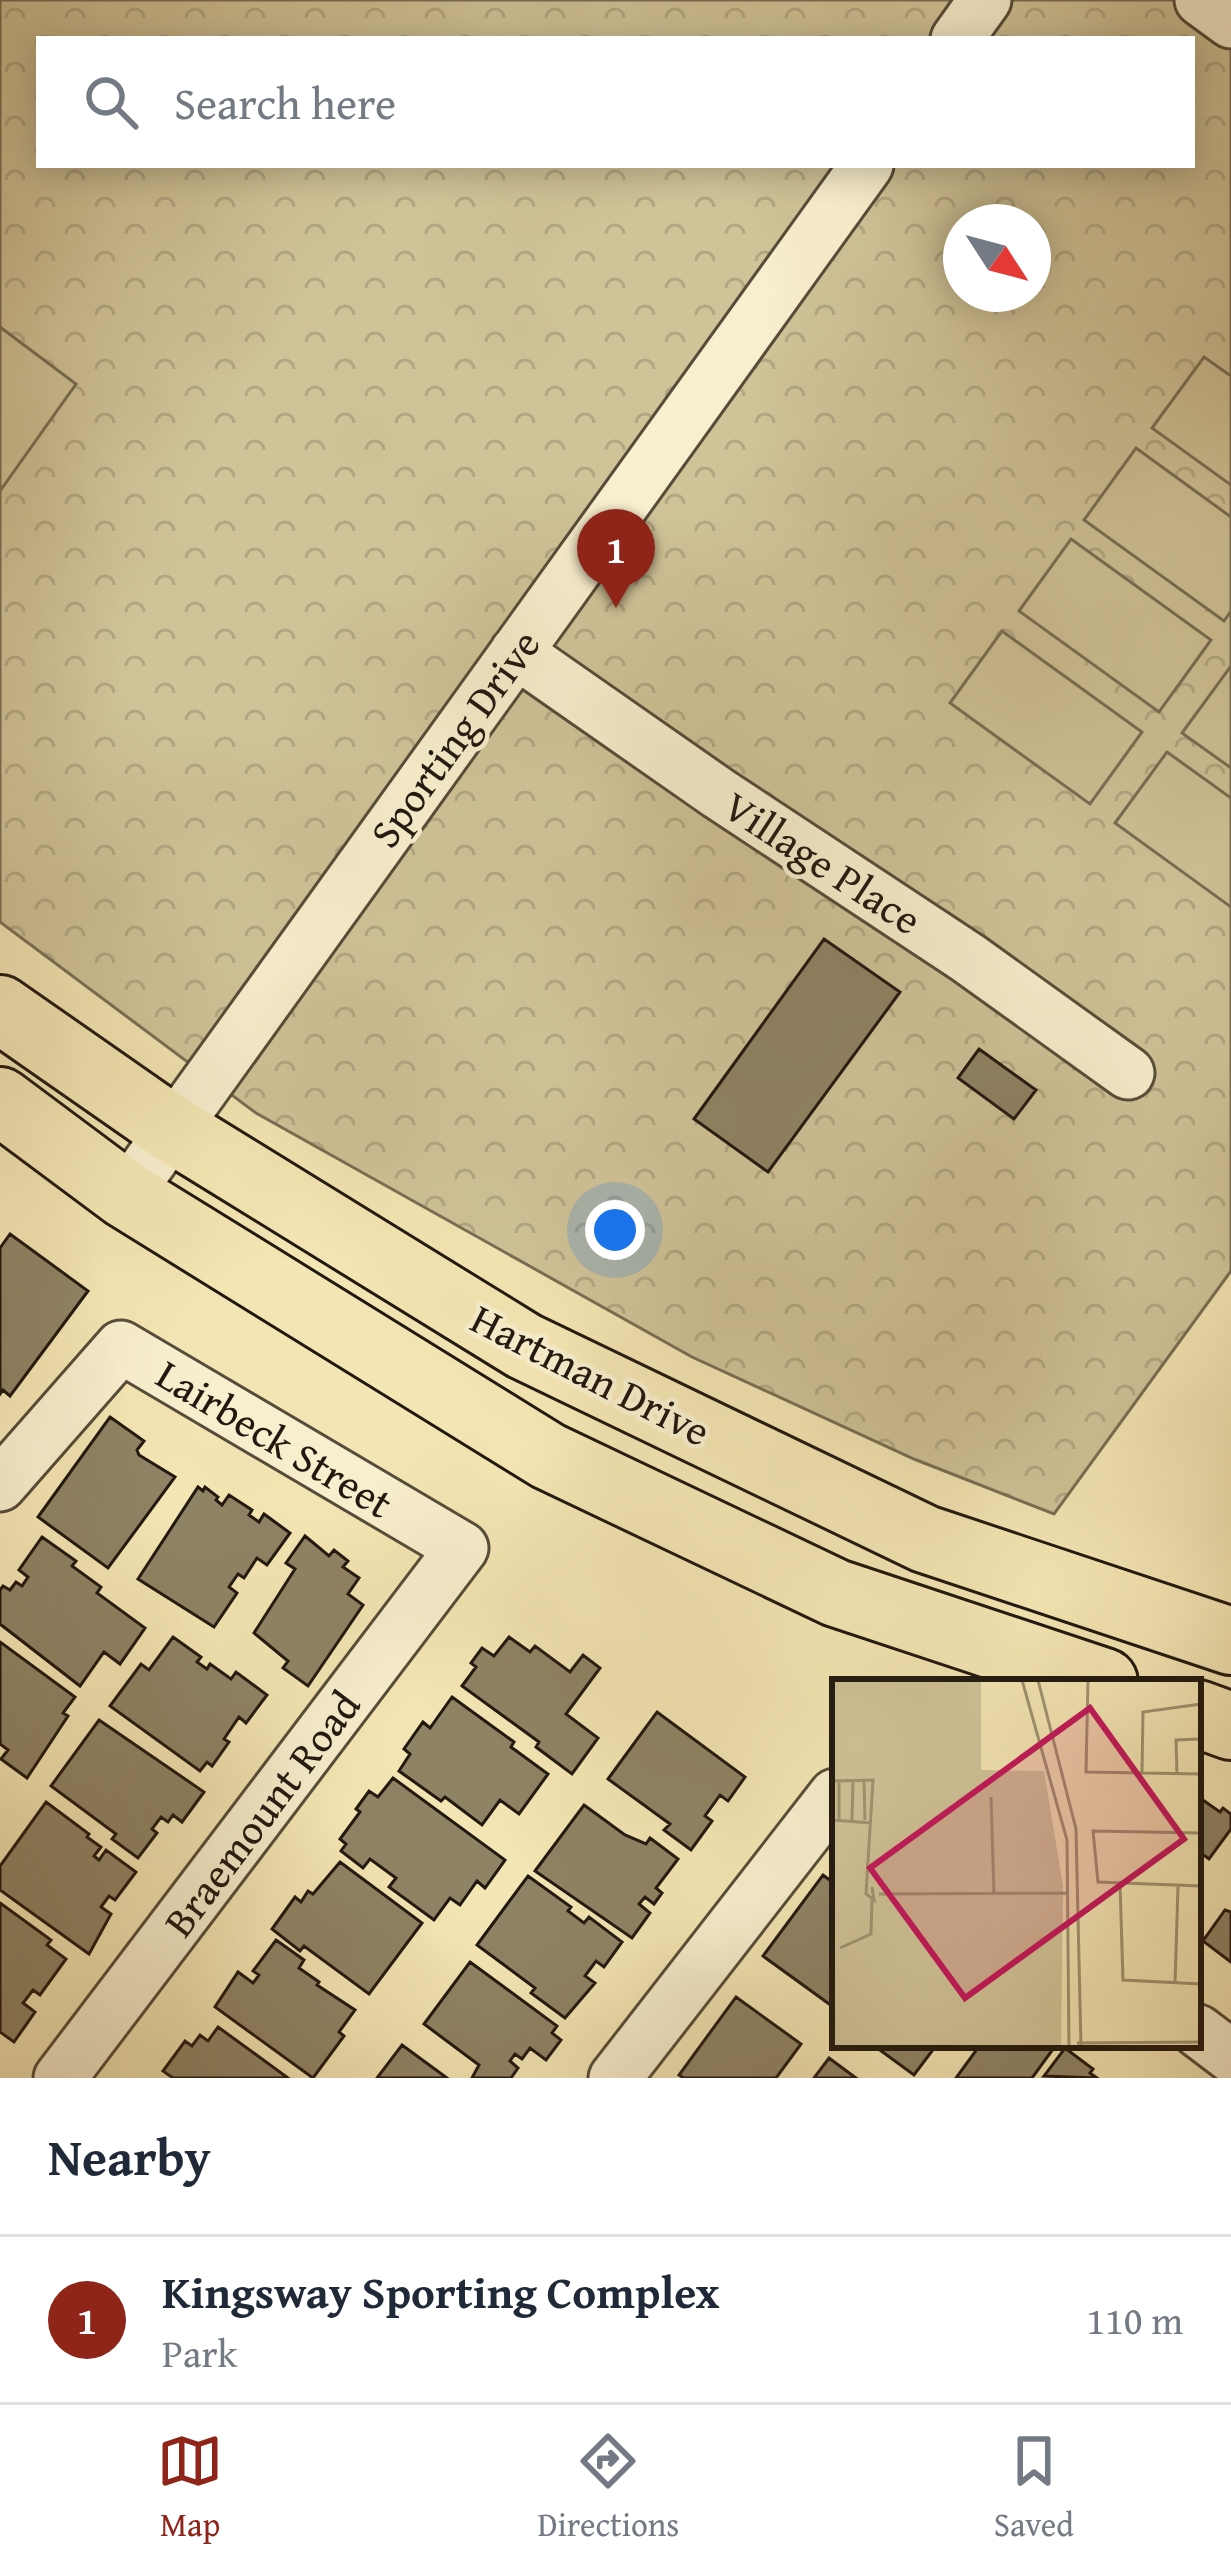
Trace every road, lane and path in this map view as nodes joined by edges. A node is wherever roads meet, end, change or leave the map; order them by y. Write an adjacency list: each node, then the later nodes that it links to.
1 (986, 0): 4 (street)
2 (1202, 0): 3 (street)
3 (1231, 22)
4 (959, 36)
5 (865, 168): 6 (street, Sporting Drive)
6 (516, 652): 8 (street, Village Place); 10 (street, Sporting Drive)
7 (0, 1009): 10 (main road, Hartman Drive)
8 (1128, 1073)
9 (0, 1101): 11 (main road, Hartman Drive)
10 (172, 1129): 11 (street, Sporting Drive); 14 (main road, Hartman Drive)
11 (126, 1195): 15 (main road, Hartman Drive)
12 (2, 1477): 13 (street, Lairbeck Street)
13 (462, 1548): 21 (street, Braemount Road)
14 (1231, 1641)
15 (1095, 1679)
16 (1201, 1715): 17 (main road)
17 (1231, 1726)
18 (832, 1799): 22 (street)
19 (1201, 2033): 20 (street)
20 (1231, 2056)
21 (60, 2078)
22 (615, 2078)

